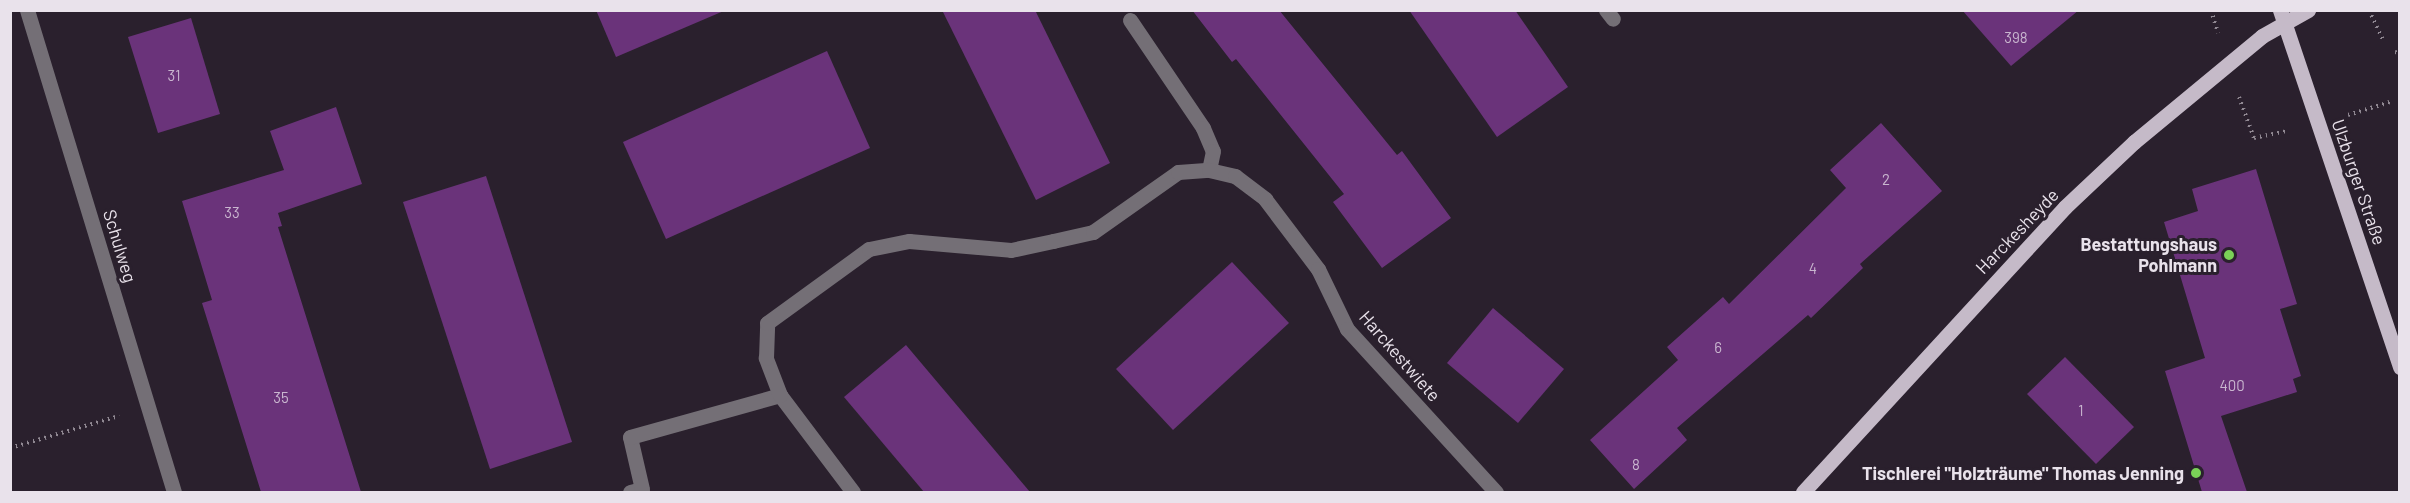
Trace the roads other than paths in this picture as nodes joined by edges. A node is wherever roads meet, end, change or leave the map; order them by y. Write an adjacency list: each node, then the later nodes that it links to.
1 (27, 10): 8 (street, Schulweg)
2 (2308, 10): 3 (main road, Harckesheyde)
3 (2282, 17): 6 (main road, Ulzburger Straße); 12 (main road, Harckesheyde)
4 (1130, 20): 5 (street)
5 (1209, 170): 7 (street, Harckestwiete); 11 (street, Harckestwiete)
6 (2400, 367)
7 (780, 395): 9 (street); 10 (street)
8 (174, 492)
9 (630, 492)
10 (853, 492)
11 (1496, 492)
12 (1803, 492)

